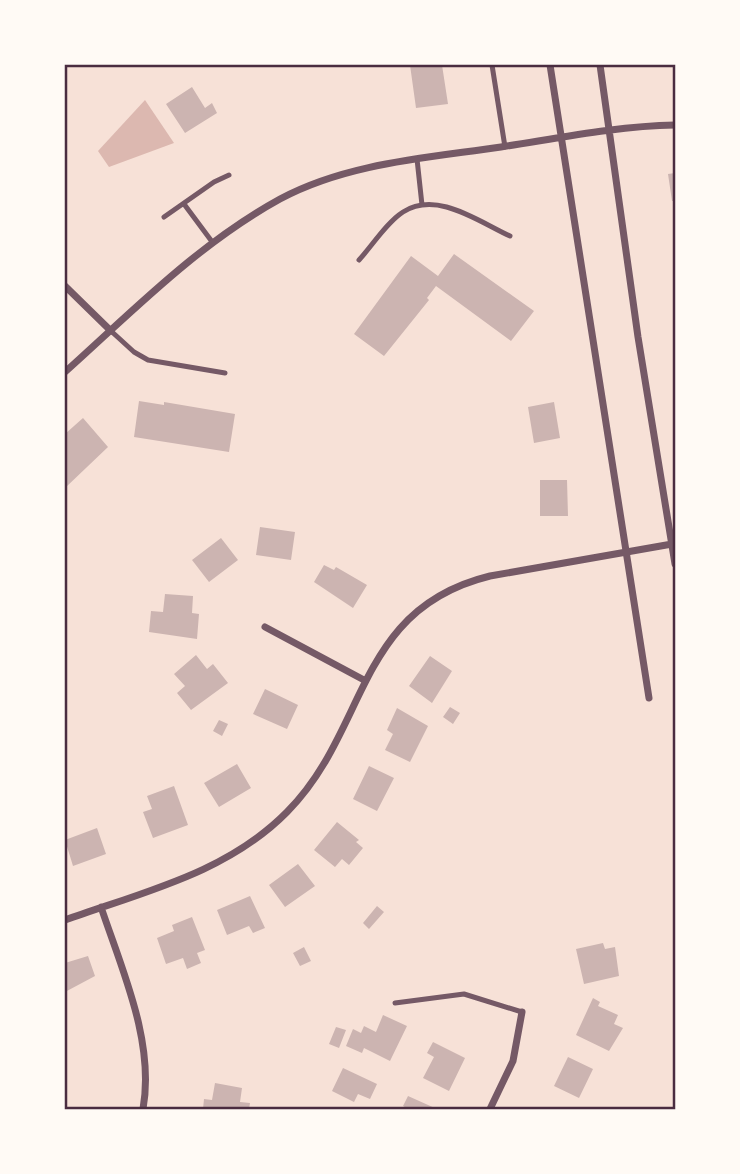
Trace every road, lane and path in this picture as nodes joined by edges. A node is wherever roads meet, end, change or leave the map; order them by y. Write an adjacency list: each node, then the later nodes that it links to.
1 (492, 65): 7 (lane)
2 (550, 65): 6 (street)
3 (600, 65): 5 (street)
4 (675, 125): 5 (street)
5 (610, 130): 6 (street); 20 (street)
6 (560, 137): 7 (street); 21 (street)
7 (505, 146): 8 (street)
8 (417, 159): 11 (lane); 14 (street)
9 (229, 176): 10 (lane)
10 (184, 204): 12 (lane); 14 (lane)
11 (422, 205): 13 (lane); 15 (lane)
12 (164, 217)
13 (510, 236)
14 (213, 243): 17 (street)
15 (359, 260)
16 (65, 286): 17 (street)
17 (111, 331): 18 (street); 19 (lane)
18 (65, 372)
19 (225, 373)
20 (672, 544): 21 (street); 22 (street)
21 (627, 552): 24 (street); 25 (street)
22 (675, 564)
23 (265, 627): 24 (street)
24 (364, 680): 26 (street)
25 (649, 698)
26 (101, 907): 27 (street); 30 (street)
27 (65, 920)
28 (395, 1003): 29 (lane)
29 (523, 1012): 31 (street)
30 (143, 1109)
31 (490, 1109)

